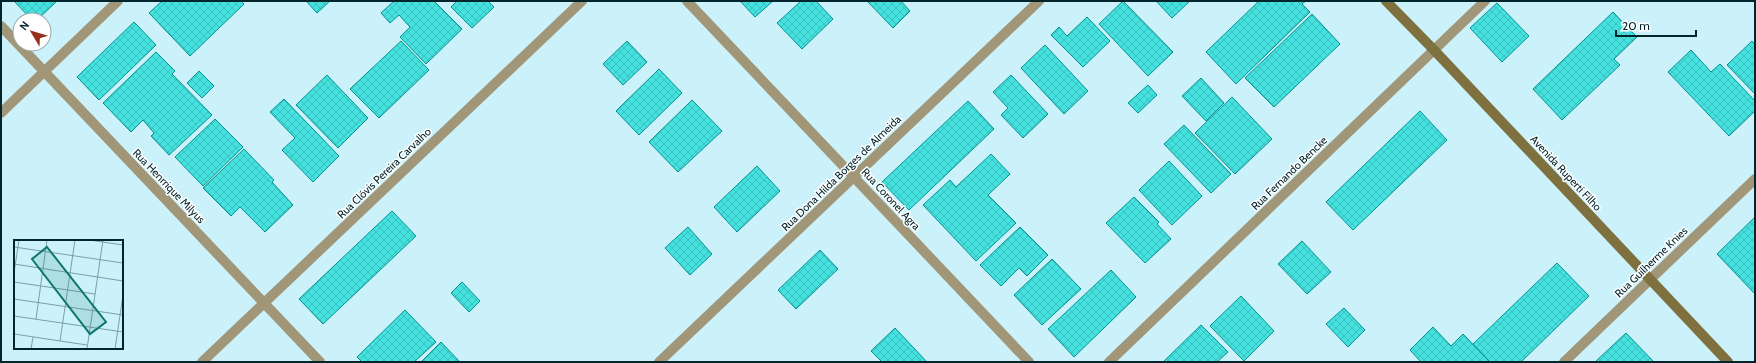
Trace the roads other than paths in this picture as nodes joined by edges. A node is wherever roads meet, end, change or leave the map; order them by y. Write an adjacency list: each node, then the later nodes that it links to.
1 (118, 1): 9 (street)
2 (582, 1): 14 (street, Rua Clóvis Pereira Carvalho)
3 (687, 1): 11 (street, Rua Coronel Agra)
4 (1039, 1): 11 (street, Rua Dona Hilda Borges de Almeida)
5 (1386, 1): 8 (main road, Avenida Ruperti Filho)
6 (1485, 1): 8 (street, Rua Fernando Bencke)
7 (1, 26): 9 (street, Rua Henrrique Milyus)
8 (1434, 50): 13 (main road, Avenida Ruperti Filho); 19 (street, Rua Fernando Bencke)
9 (44, 72): 10 (street); 14 (street, Rua Henrrique Milyus)
10 (1, 113)
11 (854, 177): 17 (street, Rua Dona Hilda Borges de Almeida); 18 (street, Rua Coronel Agra)
12 (1755, 179): 13 (street, Rua Guilherme Knies)
13 (1650, 280): 20 (street, Rua Guilherme Knies); 21 (main road, Avenida Ruperti Filho)
14 (264, 303): 15 (street, Rua Clóvis Pereira Carvalho); 16 (street, Rua Henrrique Milyus)
15 (202, 362)
16 (320, 362)
17 (659, 362)
18 (1029, 362)
19 (1109, 362)
20 (1564, 362)
21 (1728, 362)

